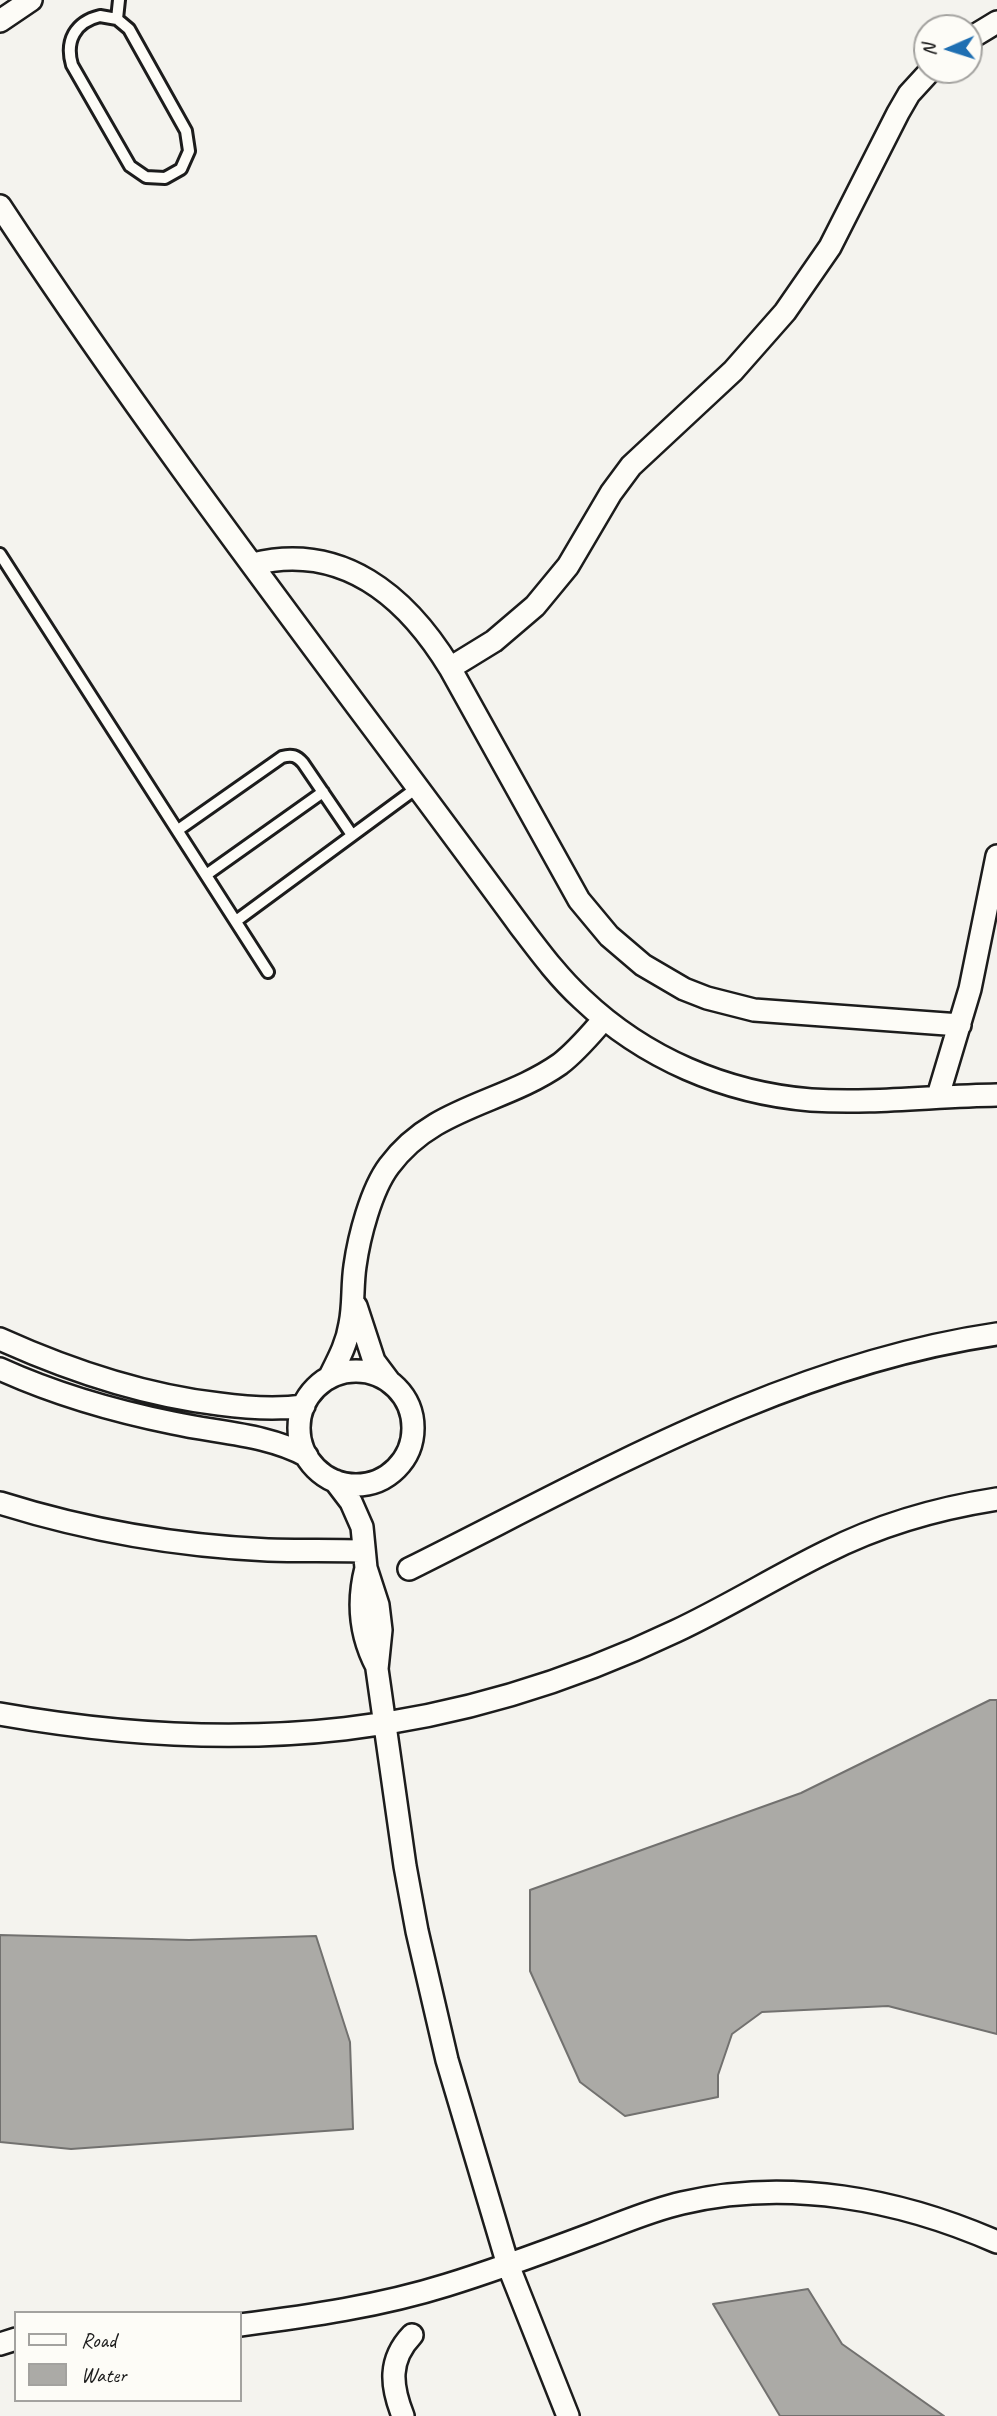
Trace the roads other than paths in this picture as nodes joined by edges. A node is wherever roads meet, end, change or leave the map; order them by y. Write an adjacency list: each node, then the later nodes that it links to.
1 (30, 0): 4 (street)
2 (119, 0): 3 (lane)
3 (117, 19): 3 (lane)
4 (0, 21)
5 (918, 84): 9 (street)
6 (0, 206): 8 (street)
7 (0, 554): 12 (lane)
8 (253, 564): 9 (street); 10 (street)
9 (450, 668): 19 (street)
10 (418, 787): 13 (lane); 18 (street)
11 (323, 792): 12 (lane); 13 (lane); 15 (lane)
12 (178, 830): 15 (lane)
13 (352, 835): 16 (lane)
14 (997, 856): 19 (street)
15 (206, 875): 16 (lane)
16 (236, 921): 17 (lane)
17 (268, 972)
18 (604, 1019): 21 (street); 22 (street)
19 (960, 1025): 21 (street)
20 (997, 1095): 21 (street)
21 (938, 1096)
22 (354, 1300): 26 (street); 27 (street)
23 (997, 1334): 36 (street)
24 (0, 1339): 28 (street)
25 (0, 1369): 29 (street)
26 (329, 1378): 27 (street); 28 (street)
27 (389, 1381): 30 (street)
28 (304, 1406): 29 (street)
29 (307, 1456): 31 (street)
30 (384, 1477): 31 (street); 34 (street)
31 (335, 1481): 34 (street)
32 (997, 1499): 38 (street)
33 (0, 1503): 35 (street)
34 (362, 1527): 35 (street)
35 (365, 1559): 38 (street)
36 (409, 1569)
37 (0, 1714): 38 (street)
38 (385, 1725): 40 (street)
39 (997, 2242): 40 (street)
40 (509, 2265): 41 (street); 44 (street)
41 (242, 2325)
42 (412, 2335): 43 (street)
43 (403, 2416)
44 (568, 2416)

